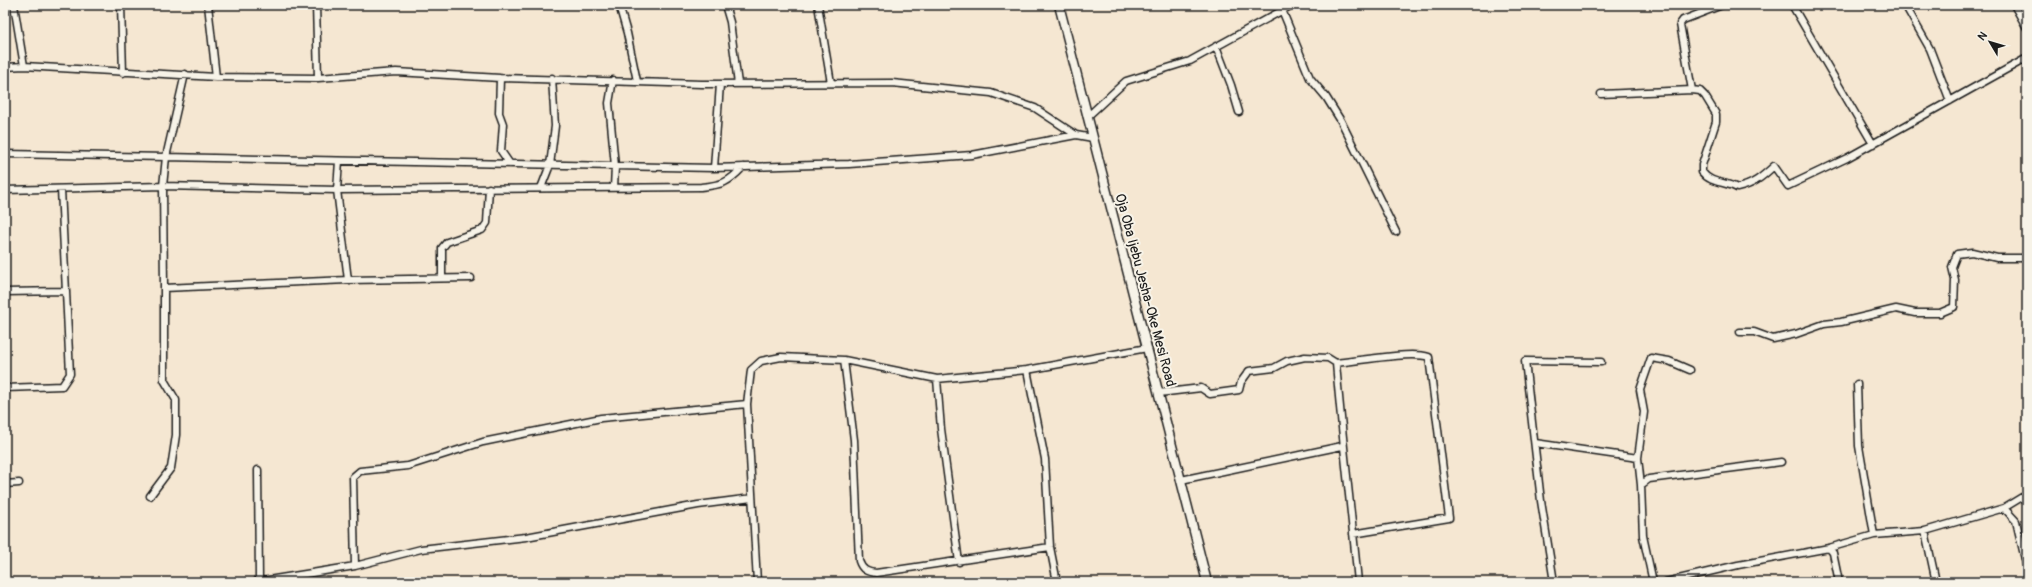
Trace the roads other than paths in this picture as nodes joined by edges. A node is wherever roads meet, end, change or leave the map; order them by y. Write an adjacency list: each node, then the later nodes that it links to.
1 (14, 5): 19 (street)
2 (121, 5): 21 (street)
3 (208, 5): 23 (street)
4 (316, 5): 24 (street)
5 (619, 5): 28 (street)
6 (725, 5): 31 (street)
7 (818, 5): 29 (street)
8 (1059, 5): 36 (main road, Oja Oba Ijebu Jesha-Oke Mesi Road)
9 (1292, 5): 14 (street)
10 (1722, 5): 32 (street)
11 (1792, 5): 39 (street)
12 (1905, 5): 34 (street)
13 (2014, 5): 15 (street)
14 (1282, 10): 17 (street); 55 (street)
15 (2025, 20): 16 (street)
16 (2027, 28)
17 (1216, 46): 35 (street); 36 (street)
18 (2027, 58): 34 (street)
19 (24, 66): 20 (street); 21 (street)
20 (5, 67)
21 (124, 73): 22 (street)
22 (185, 74): 23 (street); 41 (street)
23 (216, 77): 24 (street)
24 (318, 78): 25 (street)
25 (500, 78): 26 (street); 43 (street)
26 (552, 78): 27 (street); 44 (street)
27 (613, 80): 28 (street); 45 (street)
28 (637, 81): 30 (street)
29 (831, 83): 31 (street); 37 (street)
30 (720, 84): 31 (street); 47 (street)
31 (738, 84)
32 (1692, 90): 33 (street); 39 (street)
33 (1601, 94)
34 (1950, 101): 39 (street)
35 (1239, 112)
36 (1087, 117): 38 (main road, Oja Oba Ijebu Jesha-Oke Mesi Road)
37 (1076, 135): 38 (street); 46 (street)
38 (1092, 138): 64 (main road, Oja Oba Ijebu Jesha-Oke Mesi Road)
39 (1873, 144)
40 (5, 154): 41 (street)
41 (166, 157): 42 (street); 48 (street)
42 (339, 161): 43 (street); 54 (street)
43 (510, 164): 44 (street)
44 (550, 165): 45 (street); 50 (street)
45 (615, 166): 47 (street); 51 (street)
46 (743, 167): 47 (street); 51 (street)
47 (714, 168)
48 (163, 186): 52 (street); 54 (street); 60 (street)
49 (489, 188): 50 (street); 54 (street); 57 (street)
50 (541, 188): 51 (street)
51 (614, 188)
52 (61, 189): 53 (street); 61 (street)
53 (5, 190)
54 (337, 190): 59 (street)
55 (1396, 232)
56 (2027, 258): 63 (street)
57 (442, 278): 58 (street); 59 (street)
58 (471, 278)
59 (348, 280): 60 (street)
60 (164, 288): 85 (street)
61 (66, 291): 62 (street); 72 (street)
62 (5, 292)
63 (1740, 332)
64 (1147, 348): 68 (street); 73 (main road, Oja Oba Ijebu Jesha-Oke Mesi Road)
65 (844, 360): 70 (street); 74 (street); 93 (street)
66 (1601, 362): 75 (street)
67 (1336, 363): 73 (street); 76 (street); 89 (street)
68 (1027, 370): 70 (street); 91 (street)
69 (1690, 370): 77 (street)
70 (937, 379): 93 (street)
71 (1857, 384): 90 (street)
72 (5, 388)
73 (1159, 393): 80 (main road, Oja Oba Ijebu Jesha-Oke Mesi Road)
74 (747, 404): 86 (street); 94 (street)
75 (1534, 443): 77 (street); 101 (street)
76 (1342, 446): 80 (street); 89 (street)
77 (1638, 458): 83 (street)
78 (1781, 462): 83 (street)
79 (258, 470): 96 (street)
80 (1181, 480): 99 (main road, Oja Oba Ijebu Jesha-Oke Mesi Road)
81 (19, 483): 82 (street)
82 (5, 484)
83 (1640, 485): 102 (street)
84 (2027, 494): 87 (street)
85 (150, 496)
86 (752, 498): 94 (street); 97 (street)
87 (2004, 508): 88 (street); 95 (street)
88 (1925, 531): 90 (street); 105 (street)
89 (1353, 534): 100 (street)
90 (1874, 535): 92 (street)
91 (1050, 547): 93 (street); 98 (street)
92 (1829, 548): 103 (street); 104 (street)
93 (959, 562)
94 (355, 566): 96 (street)
95 (2027, 568)
96 (257, 582)
97 (757, 582)
98 (1057, 582)
99 (1207, 582)
100 (1358, 582)
101 (1554, 582)
102 (1653, 582)
103 (1666, 582)
104 (1839, 582)
105 (1936, 582)

